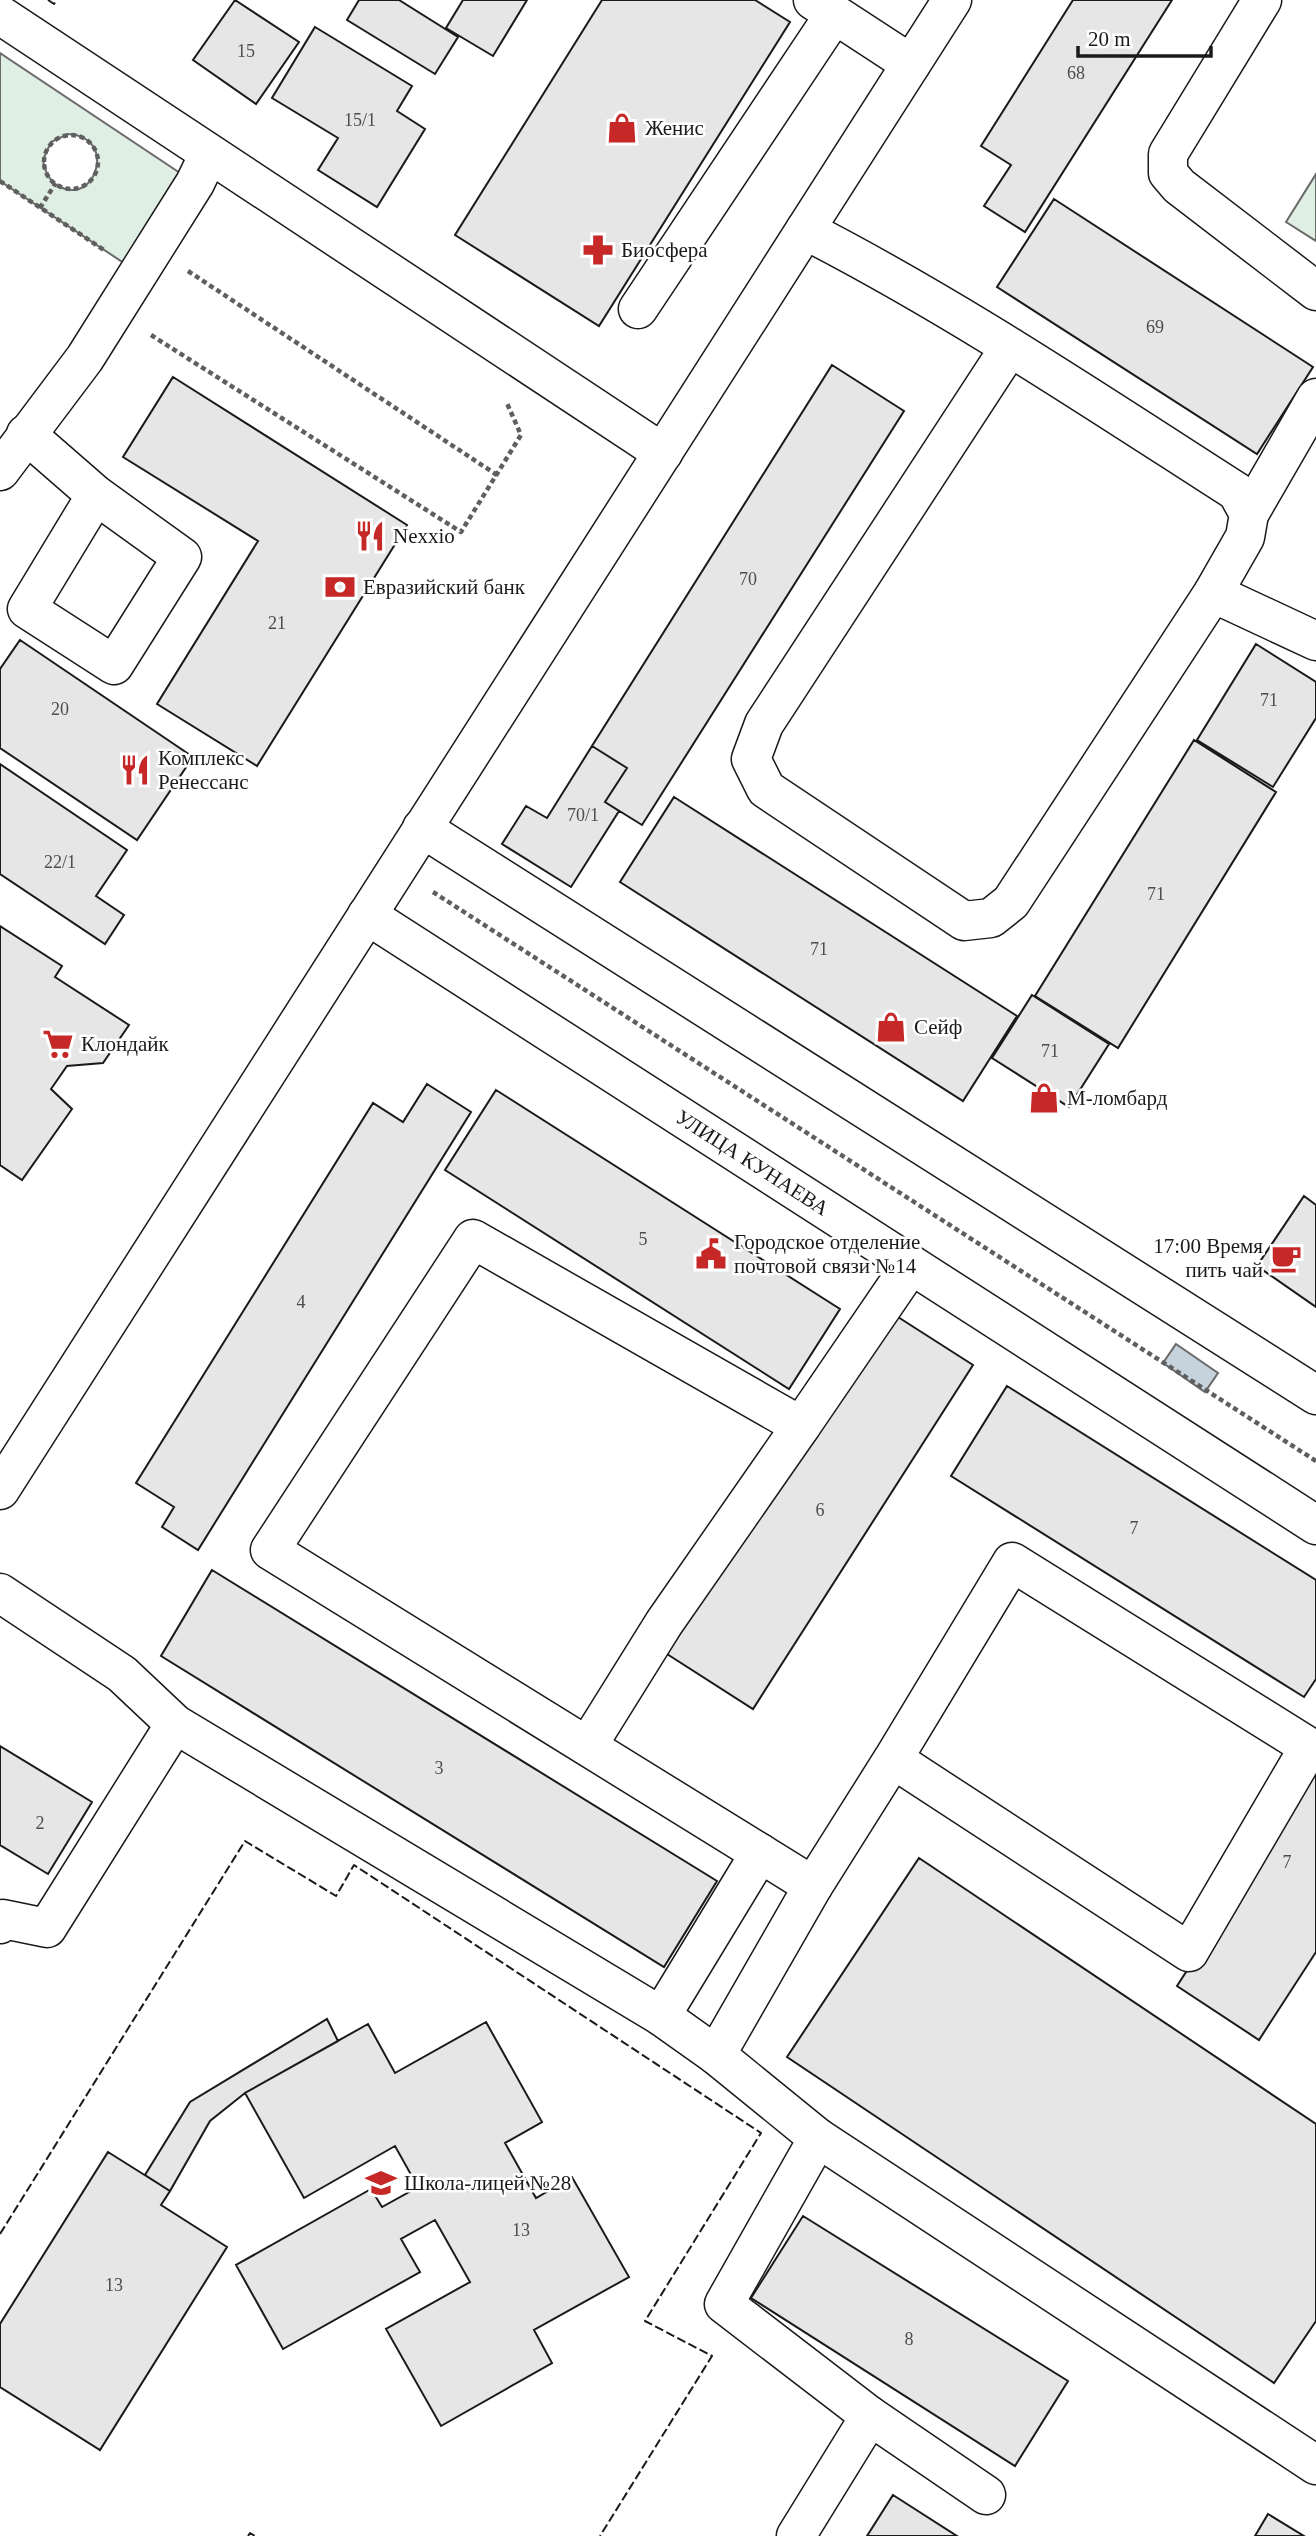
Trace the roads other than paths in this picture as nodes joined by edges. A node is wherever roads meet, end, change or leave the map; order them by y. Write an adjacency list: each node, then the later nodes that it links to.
1 (952, 0): 5 (street)
2 (1262, 0): 8 (street)
3 (824, 7): 5 (street); 9 (street)
4 (0, 15): 6 (street)
5 (911, 64): 7 (street)
6 (209, 153): 12 (street); 13 (street)
7 (805, 230): 10 (street); 13 (street)
8 (1316, 291)
9 (638, 309)
10 (1010, 347): 16 (street); 17 (street)
11 (1316, 398): 16 (street)
12 (26, 434): 14 (street); 15 (street)
13 (663, 453): 19 (street)
14 (0, 471)
15 (96, 495)
16 (1249, 514): 17 (street)
17 (1213, 593): 18 (street)
18 (1316, 641)
19 (422, 828): 20 (street); 22 (street)
20 (367, 915): 21 (street, УЛИЦА КУНАЕВА); 24 (street)
21 (911, 1265): 23 (street); 25 (street, УЛИЦА КУНАЕВА)
22 (1316, 1395)
23 (800, 1426): 28 (street); 28 (street)
24 (0, 1490)
25 (1316, 1525)
26 (0, 1594): 27 (street)
27 (175, 1724): 32 (street); 33 (street)
28 (587, 1745): 30 (street)
29 (894, 1759): 29 (street); 31 (street)
30 (760, 1853): 31 (street); 33 (street)
31 (813, 1886): 34 (street)
32 (0, 1924)
33 (661, 2016): 34 (street)
34 (716, 2055): 35 (street)
35 (818, 2137): 36 (street); 37 (street)
36 (870, 2416): 38 (street); 39 (street)
37 (1316, 2465)
38 (986, 2495)
39 (796, 2536)

